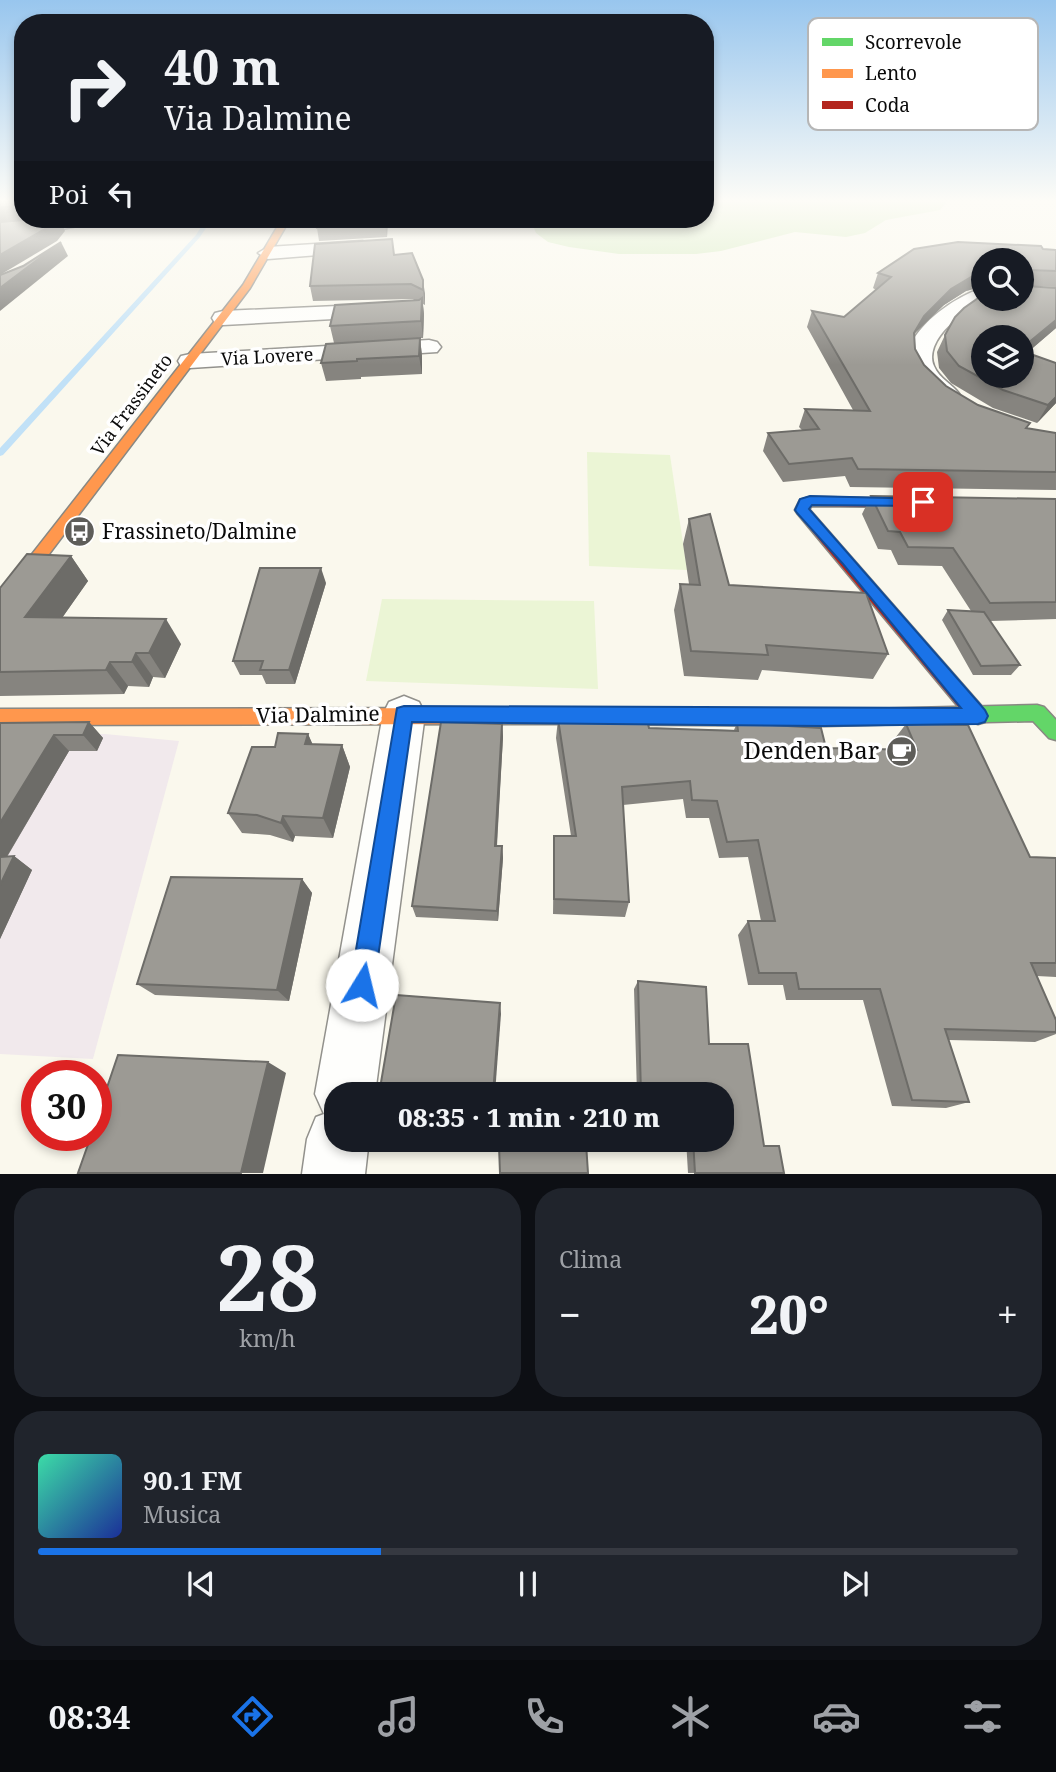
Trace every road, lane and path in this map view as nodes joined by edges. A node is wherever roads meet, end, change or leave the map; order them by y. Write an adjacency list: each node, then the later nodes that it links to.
1 (266, 256): 4 (street, Via Frassineto)
2 (971, 298): 7 (street)
3 (400, 310): 4 (street)
4 (223, 318): 6 (street, Via Frassineto)
5 (429, 347): 6 (street, Via Lovere)
6 (190, 361): 9 (street, Via Frassineto)
7 (964, 407)
8 (937, 502): 11 (street)
9 (0, 607)
10 (404, 714): 11 (street, Via Dalmine); 12 (street, Via Dalmine); 14 (street)
11 (978, 716): 13 (street, Via Dalmine)
12 (0, 717)
13 (1050, 719)
14 (347, 1082)
15 (336, 1152): 16 (street)
16 (333, 1174)

